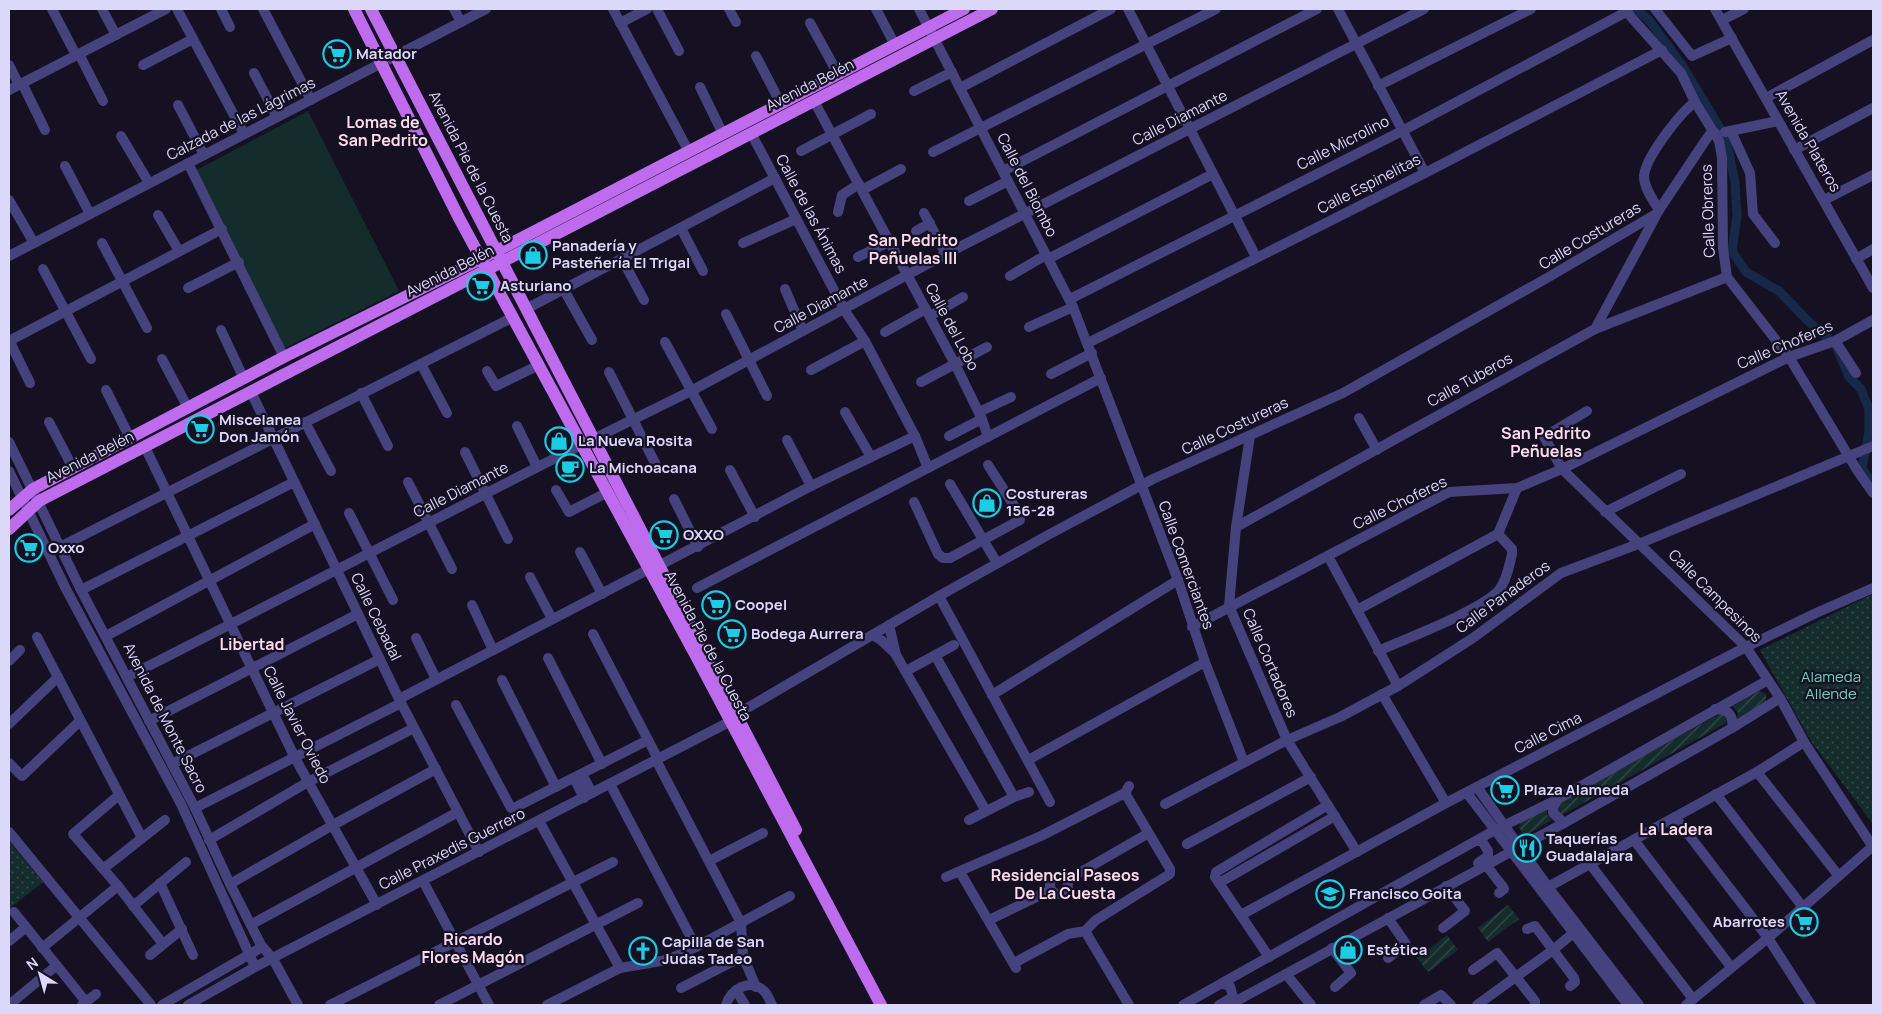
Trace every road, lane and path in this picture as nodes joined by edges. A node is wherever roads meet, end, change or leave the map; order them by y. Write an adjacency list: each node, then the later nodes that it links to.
1 (52, 9): 47 (street)
2 (102, 9): 38 (street)
3 (166, 9): 30 (street)
4 (177, 9): 40 (street)
5 (220, 9): 36 (street)
6 (263, 9): 64 (street)
7 (354, 9): 50 (main road, Avenida Pie de la Cuesta)
8 (371, 9): 48 (main road, Avenida Pie de la Cuesta)
9 (454, 9): 32 (street)
10 (486, 9): 32 (street, Calzada de las Lágrimas)
11 (612, 9): 34 (street)
12 (647, 9): 34 (street)
13 (657, 9): 46 (street)
14 (729, 9): 33 (street)
15 (876, 9): 42 (street)
16 (919, 9): 37 (street, Calle del Biombo)
17 (964, 9): 37 (main road, Avenida Belén)
18 (992, 9): 37 (main road, Avenida Belén)
19 (1111, 9): 60 (street)
20 (1128, 9): 43 (street)
21 (1216, 9): 43 (street)
22 (1317, 9): 57 (street)
23 (1338, 9): 44 (street)
24 (1424, 9): 44 (street, Calle Diamante)
25 (1531, 9): 58 (street)
26 (1655, 9): 39 (street)
27 (1715, 9): 31 (street, Avenida Plateros)
28 (1744, 9): 31 (street)
29 (1626, 10): 45 (street, Calle Obreros); 77 (street, Calle Microlino)
30 (154, 12): 38 (street)
31 (1722, 20): 39 (street, Avenida Plateros)
32 (461, 22): 48 (street, Calzada de las Lágrimas)
33 (736, 22)
34 (620, 23): 87 (street)
35 (810, 23): 55 (street)
36 (230, 27)
37 (932, 32): 42 (main road, Avenida Belén); 53 (street, Calle del Biombo); 65 (main road, Avenida Belén)
38 (116, 35): 47 (street)
39 (1732, 38): 63 (street, Avenida Plateros)
40 (193, 39): 52 (street); 80 (street)
41 (1873, 40): 63 (street)
42 (895, 45): 55 (main road, Avenida Belén)
43 (1146, 45): 57 (street); 74 (street)
44 (1356, 45): 58 (street); 75 (street, Calle Diamante)
45 (1662, 50): 67 (street, Calle Obreros); 94 (street, Calle Espinelitas)
46 (678, 51)
47 (78, 55): 56 (street); 66 (street)
48 (396, 56): 50 (street, Calzada de las Lágrimas); 123 (main road, Avenida Pie de la Cuesta)
49 (756, 56): 68 (street)
50 (382, 63): 64 (street, Calzada de las Lágrimas); 129 (main road, Avenida Pie de la Cuesta)
51 (9, 65): 56 (street)
52 (143, 65)
53 (952, 72): 60 (street, Calle del Biombo); 62 (street)
54 (254, 73): 72 (street)
55 (838, 74): 68 (main road, Avenida Belén)
56 (21, 84): 61 (street); 76 (street)
57 (1169, 86): 75 (street); 93 (street)
58 (1378, 86): 77 (street)
59 (700, 87): 81 (street)
60 (960, 88): 74 (street, Calle del Biombo)
61 (9, 90)
62 (914, 91)
63 (1766, 98): 73 (street, Avenida Plateros)
64 (311, 100): 72 (street, Calzada de las Lágrimas)
65 (814, 101): 82 (main road, Avenida Belén); 83 (street, Calle del Lobo)
66 (103, 102)
67 (1694, 102): 79 (street, Calle Obreros); 105 (street)
68 (780, 104): 81 (main road, Avenida Belén)
69 (178, 105): 89 (street)
70 (1873, 108): 85 (street)
71 (871, 114): 83 (street)
72 (277, 117): 80 (street, Calzada de las Lágrimas)
73 (1778, 121): 78 (street); 85 (street, Avenida Plateros)
74 (981, 128): 88 (street); 93 (street, Calle del Biombo)
75 (1190, 129): 95 (street); 108 (street, Calle Diamante)
76 (45, 130)
77 (1402, 131): 94 (street); 109 (street, Calle Microlino)
78 (1731, 132): 79 (street); 120 (street)
79 (1715, 133): 105 (street, Calle Costureras); 139 (street, Calle Obreros)
80 (244, 134): 89 (street, Calzada de las Lágrimas)
81 (723, 134): 87 (main road, Avenida Belén)
82 (752, 134): 97 (street, Calle de las Ánimas); 133 (main road, Avenida Belén)
83 (832, 134): 86 (street); 100 (street, Calle del Lobo)
84 (121, 136): 99 (street)
85 (1794, 150): 102 (street, Avenida Plateros)
86 (800, 151)
87 (689, 152): 123 (main road, Avenida Belén)
88 (934, 152)
89 (204, 155): 90 (street, Calzada de las Lágrimas)
90 (188, 163): 99 (street, Calzada de las Lágrimas); 114 (street)
91 (65, 166): 106 (street)
92 (901, 169): 100 (street)
93 (1003, 171): 98 (street, Calle del Biombo)
94 (1425, 173): 128 (street, Calle Espinelitas)
95 (1213, 174): 109 (street); 127 (street)
96 (1873, 176): 102 (street)
97 (775, 178): 111 (street, Calle de las Ánimas); 113 (street)
98 (1008, 181): 103 (street); 108 (street, Calle del Biombo)
99 (148, 184): 106 (street, Calzada de las Lágrimas)
100 (860, 187): 104 (street); 116 (street, Calle del Lobo)
101 (9, 200): 117 (street)
102 (1824, 200): 131 (street, Avenida Plateros)
103 (969, 201)
104 (838, 212)
105 (1658, 212): 157 (street); 205 (street, Calle Costureras)
106 (90, 214): 117 (street, Calzada de las Lágrimas)
107 (924, 214): 112 (street)
108 (1025, 214): 124 (street, Calle Diamante); 127 (street, Calle del Biombo)
109 (1234, 214): 128 (street); 147 (street, Calle Microlino)
110 (158, 215): 122 (street)
111 (796, 219): 119 (street); 149 (street, Calle de las Ánimas)
112 (930, 224): 115 (street); 124 (street)
113 (681, 228): 130 (street); 136 (street)
114 (222, 229): 122 (street); 132 (street)
115 (916, 231)
116 (889, 242): 126 (street); 137 (street, Calle del Lobo)
117 (34, 243): 125 (street, Calzada de las Lágrimas)
118 (102, 243): 140 (street)
119 (743, 243)
120 (1775, 243)
121 (1873, 249): 131 (street)
122 (179, 251): 140 (street)
123 (496, 251): 129 (main road, Avenida Belén); 133 (main road, Avenida Pie de la Cuesta)
124 (946, 254): 137 (street, Calle Diamante)
125 (9, 256)
126 (858, 256)
127 (1047, 257): 138 (street); 147 (street, Calle del Biombo)
128 (1256, 257): 166 (street, Calle Espinelitas)
129 (482, 259): 135 (main road, Avenida Pie de la Cuesta); 169 (main road, Avenida Belén)
130 (622, 259): 144 (street); 146 (street)
131 (1856, 259): 142 (street, Avenida Plateros)
132 (239, 262): 141 (street); 169 (street)
133 (502, 263): 135 (main road, Avenida Belén); 148 (main road, Avenida Pie de la Cuesta)
134 (43, 269): 150 (street)
135 (488, 270): 153 (main road, Avenida Pie de la Cuesta); 188 (main road, Avenida Belén)
136 (703, 271)
137 (907, 276): 149 (street, Calle Diamante); 151 (street, Calle del Lobo)
138 (1010, 276)
139 (1727, 277): 157 (street, Calle Tuberos); 170 (street, Calle Obreros)
140 (124, 283): 150 (street); 156 (street)
141 (188, 288)
142 (1873, 288)
143 (785, 289): 159 (street)
144 (564, 290): 148 (street); 161 (street)
145 (963, 296): 151 (street)
146 (644, 300)
147 (1072, 303): 155 (street, Calle Microlino); 166 (street, Calle del Biombo)
148 (526, 309): 210 (main road, Avenida Pie de la Cuesta)
149 (845, 310): 159 (street, Calle Diamante); 163 (street, Calle de las Ánimas)
150 (66, 311): 162 (street); 171 (street)
151 (928, 312): 160 (street); 175 (street, Calle del Lobo)
152 (726, 314): 173 (street)
153 (513, 316): 174 (street); 176 (main road, Avenida Pie de la Cuesta)
154 (1873, 320): 164 (street, Calle Choferes)
155 (1029, 327)
156 (147, 328)
157 (1596, 329): 215 (street, Calle Tuberos)
158 (220, 330): 182 (street)
159 (802, 331): 173 (street, Calle Diamante)
160 (885, 332)
161 (592, 340)
162 (9, 341): 185 (street)
163 (865, 341): 177 (street); 203 (street, Calle de las Ánimas)
164 (1835, 341): 170 (street, Calle Choferes); 180 (street)
165 (665, 342): 187 (street)
166 (1088, 342): 168 (street, Calle del Biombo)
167 (987, 347): 175 (street)
168 (1092, 354): 181 (street); 183 (street, Calle del Biombo)
169 (284, 356): 182 (main road, Avenida Belén)
170 (1789, 357): 217 (street, Calle Obreros); 224 (street, Calle Choferes)
171 (91, 358)
172 (162, 359): 192 (street)
173 (748, 361): 187 (street, Calle Diamante); 190 (street)
174 (421, 364): 189 (street); 195 (street)
175 (955, 364): 184 (street); 196 (street, Calle del Lobo)
176 (539, 365): 178 (street); 210 (main road, Avenida Pie de la Cuesta)
177 (811, 370)
178 (487, 371)
179 (609, 372): 198 (street)
180 (1856, 373)
181 (1050, 374)
182 (244, 378): 192 (main road, Avenida Belén)
183 (1100, 378): 206 (street); 233 (street, Calle Comerciantes)
184 (921, 382)
185 (30, 383)
186 (106, 390): 207 (street)
187 (691, 391): 198 (street, Calle Diamante); 202 (street)
188 (251, 392): 208 (street, Calle Cebadal); 212 (main road, Avenida Belén)
189 (361, 393): 200 (street); 213 (street)
190 (767, 396)
191 (1011, 397): 196 (street)
192 (188, 408): 207 (main road, Avenida Belén)
193 (1587, 411): 224 (street, Calle Campesinos)
194 (845, 412): 218 (street)
195 (447, 413)
196 (981, 415): 204 (street); 206 (street, Calle del Lobo)
197 (1359, 418): 215 (street)
198 (632, 421): 210 (street, Calle Diamante); 219 (street)
199 (49, 422): 222 (street)
200 (305, 422): 208 (street); 227 (street)
201 (517, 426): 221 (street)
202 (712, 429)
203 (915, 436): 218 (street); 223 (street, Calle de las Ánimas)
204 (949, 436)
205 (1250, 436): 233 (street, Calle Costureras); 252 (street, Calle Cortadores)
206 (988, 437): 223 (street)
207 (130, 438): 222 (main road, Avenida Belén)
208 (273, 438): 229 (street, Calle Cebadal); 237 (street)
209 (787, 440): 232 (street)
210 (588, 441): 221 (street, Calle Diamante); 238 (main road, Avenida Pie de la Cuesta); 265 (main road, Avenida Pie de la Cuesta)
211 (9, 442): 235 (street, Avenida de Monte Sacro)
212 (145, 446): 237 (street, Calle Javier Oviedo); 243 (main road, Avenida Belén)
213 (388, 446)
214 (1873, 446): 217 (street, Calle Panaderos)
215 (1377, 450): 252 (street, Calle Tuberos)
216 (465, 452): 240 (street)
217 (1848, 456): 239 (street, Calle Obreros); 258 (street, Calle Panaderos)
218 (871, 457): 232 (street)
219 (656, 464)
220 (988, 465): 257 (street)
221 (537, 467): 240 (street, Calle Diamante)
222 (73, 468): 235 (main road, Avenida Belén)
223 (928, 468): 271 (street)
224 (1562, 469): 234 (street, Calle Choferes); 247 (street, Calle Campesinos)
225 (730, 470): 249 (street)
226 (9, 471): 241 (street, Avenida de Monte Sacro)
227 (331, 472)
228 (1681, 474): 247 (street)
229 (294, 482): 250 (street, Calle Cebadal); 255 (street)
230 (408, 482): 251 (street)
231 (950, 484): 257 (street)
232 (811, 486): 249 (street)
233 (1140, 486): 264 (street, Calle Costureras); 269 (street, Calle Comerciantes)
234 (1517, 488): 254 (street); 263 (street, Calle Choferes)
235 (33, 489): 241 (main road, Avenida Belén); 243 (street, Avenida de Monte Sacro)
236 (556, 490): 238 (street)
237 (166, 492): 255 (street, Calle Javier Oviedo); 259 (street)
238 (608, 492): 265 (main road, Avenida Pie de la Cuesta)
239 (1873, 493)
240 (486, 494): 251 (street, Calle Diamante); 256 (street)
241 (22, 497): 245 (main road, Avenida Belén); 246 (street, Avenida de Monte Sacro)
242 (674, 500): 260 (street)
243 (39, 501): 246 (main road, Avenida Belén); 259 (street, Avenida de Monte Sacro)
244 (914, 502): 257 (street)
245 (9, 510)
246 (28, 510): 253 (main road, Avenida Belén); 421 (street, Avenida de Monte Sacro)
247 (1605, 512): 258 (street, Calle Campesinos)
248 (348, 513): 262 (street)
249 (754, 517): 260 (street)
250 (315, 524): 267 (street, Calle Cebadal); 270 (street)
251 (428, 524): 262 (street, Calle Diamante); 266 (street)
252 (1236, 527): 278 (street, Calle Cortadores)
253 (9, 529)
254 (1498, 534): 279 (street); 294 (street)
255 (188, 536): 270 (street, Calle Javier Oviedo); 273 (street)
256 (508, 539)
257 (985, 540): 264 (street)
258 (1641, 543): 291 (street, Calle Campesinos); 308 (street, Calle Panaderos)
259 (60, 546): 273 (street, Avenida de Monte Sacro)
260 (698, 547): 265 (street)
261 (580, 552): 274 (street)
262 (369, 554): 267 (street, Calle Diamante); 276 (street)
263 (1328, 556): 278 (street, Calle Choferes); 279 (street)
264 (997, 563): 275 (street, Calle Costureras)
265 (654, 567): 274 (street); 316 (main road, Avenida Pie de la Cuesta)
266 (452, 569)
267 (337, 571): 280 (street, Calle Cebadal); 282 (street, Calle Diamante)
268 (530, 577): 281 (street)
269 (1178, 580): 284 (street, Calle Comerciantes); 310 (street)
270 (209, 581): 282 (street, Calle Javier Oviedo); 287 (street)
271 (696, 588)
272 (1873, 588): 291 (street, Calle Cima)
273 (81, 590): 287 (street, Avenida de Monte Sacro)
274 (602, 594): 281 (street)
275 (939, 596): 283 (street, Calle Costureras); 310 (street)
276 (393, 600)
277 (472, 605): 293 (street)
278 (1229, 606): 284 (street, Calle Choferes); 322 (street, Calle Cortadores)
279 (1357, 610): 294 (street)
280 (358, 614): 298 (street, Calle Cebadal); 301 (street)
281 (552, 619): 293 (street)
282 (231, 625): 301 (street, Calle Javier Oviedo); 303 (street, Calle Diamante)
283 (889, 625): 286 (street, Calle Costureras); 295 (street)
284 (1192, 627): 300 (street, Calle Comerciantes)
285 (593, 634): 324 (street)
286 (872, 635): 295 (street); 316 (street, Calle Costureras)
287 (106, 636): 303 (street, Avenida de Monte Sacro)
288 (37, 637): 304 (street)
289 (416, 638): 305 (street)
290 (954, 645): 296 (street)
291 (1746, 648): 307 (street, Calle Campesinos); 339 (street, Calle Cima)
292 (20, 650): 299 (street)
293 (493, 650): 305 (street)
294 (1378, 651): 308 (street)
295 (896, 655): 302 (street)
296 (935, 655): 302 (street); 345 (street)
297 (548, 658): 331 (street)
298 (380, 659): 312 (street, Calle Cebadal); 315 (street)
299 (9, 662)
300 (1205, 662): 327 (street); 328 (street, Calle Comerciantes)
301 (252, 669): 315 (street, Calle Javier Oviedo); 318 (street)
302 (906, 671): 352 (street)
303 (127, 677): 318 (street, Avenida de Monte Sacro)
304 (58, 678): 317 (street); 319 (street)
305 (436, 679): 312 (street)
306 (502, 680): 338 (street)
307 (1768, 680): 311 (street, Calle Campesinos); 314 (street)
308 (1398, 686): 309 (street, Calle Panaderos)
309 (1382, 694): 322 (street, Calle Panaderos); 348 (street)
310 (992, 695): 327 (street)
311 (1780, 698): 321 (street); 323 (street, Calle Campesinos)
312 (400, 701): 320 (street, Calle Cebadal); 325 (street)
313 (456, 704): 338 (street)
314 (1715, 709): 321 (street); 346 (street)
315 (274, 714): 325 (street, Calle Javier Oviedo); 330 (street)
316 (734, 718): 326 (street, Calle Praxedis Guerrero); 458 (main road, Avenida Pie de la Cuesta); 459 (main road, Avenida Pie de la Cuesta)
317 (80, 720): 329 (street); 343 (street)
318 (149, 721): 330 (street, Avenida de Monte Sacro)
319 (9, 724)
320 (414, 728): 332 (street, Calle Cebadal); 336 (street)
321 (1732, 728): 359 (street)
322 (1287, 740): 328 (street, Calle Panaderos); 335 (street, Calle Cortadores)
323 (1804, 742): 333 (street); 370 (street, Calle Campesinos)
324 (650, 744): 326 (street); 331 (street)
325 (295, 758): 336 (street, Calle Javier Oviedo); 351 (street)
326 (657, 760): 337 (street, Calle Praxedis Guerrero); 374 (street)
327 (1028, 760): 347 (street)
328 (1244, 762): 349 (street, Calle Panaderos)
329 (9, 763)
330 (172, 764): 351 (street, Avenida de Monte Sacro)
331 (602, 764): 334 (street)
332 (436, 769): 353 (street, Calle Cebadal); 360 (street)
333 (1757, 772): 342 (street); 382 (street)
334 (578, 776): 338 (street); 344 (street)
335 (1311, 777): 350 (street, Calle Cortadores); 369 (street)
336 (308, 782): 360 (street, Calle Javier Oviedo); 366 (street)
337 (610, 784): 344 (street, Calle Praxedis Guerrero); 417 (street)
338 (556, 787)
339 (1477, 787): 341 (street, Calle Cima); 361 (street)
340 (1029, 792): 345 (street)
341 (1467, 793): 348 (street, Calle Cima); 361 (street)
342 (1716, 794): 355 (street); 397 (street)
343 (119, 795): 365 (street); 380 (street)
344 (588, 795): 358 (street, Calle Praxedis Guerrero)
345 (1014, 797): 352 (street)
346 (1558, 799): 359 (street); 361 (street)
347 (1050, 802)
348 (1446, 803): 373 (street, Calle Cima)
349 (1165, 804)
350 (1328, 805): 354 (street, Calle Cortadores); 384 (street)
351 (195, 808): 366 (street, Avenida de Monte Sacro)
352 (986, 810): 357 (street)
353 (458, 812): 372 (street, Calle Cebadal); 379 (street)
354 (1335, 816): 373 (street, Calle Cortadores); 384 (street)
355 (1674, 817): 367 (street); 412 (street)
356 (165, 820): 365 (street)
357 (969, 820)
358 (539, 821): 372 (street, Calle Praxedis Guerrero); 386 (street)
359 (1564, 823): 371 (street)
360 (333, 825): 379 (street, Calle Javier Oviedo); 388 (street)
361 (1500, 828): 368 (street); 371 (street)
362 (9, 832): 400 (street)
363 (763, 833): 374 (street)
364 (1147, 834): 381 (street); 402 (street); 411 (street)
365 (142, 838): 380 (street)
366 (209, 840): 388 (street, Avenida de Monte Sacro)
367 (1634, 840): 378 (street); 430 (street)
368 (1477, 841): 375 (street); 425 (street)
369 (1187, 844)
370 (1873, 846): 382 (street)
371 (1512, 848): 375 (street); 391 (street); 410 (street)
372 (479, 852): 385 (street, Calle Praxedis Guerrero)
373 (1357, 852): 399 (street, Calle Cima)
374 (709, 861): 403 (street)
375 (1487, 861): 390 (street); 392 (street)
376 (186, 862): 387 (street)
377 (613, 862): 386 (street)
378 (1590, 864): 391 (street); 444 (street)
379 (356, 866): 395 (street, Calle Javier Oviedo); 404 (street)
380 (103, 869): 389 (street)
381 (960, 872): 383 (street); 402 (street)
382 (1838, 876): 397 (street)
383 (946, 877)
384 (1218, 878): 399 (street)
385 (423, 881): 395 (street, Calle Praxedis Guerrero); 413 (street)
386 (572, 881): 405 (street); 413 (street)
387 (160, 883): 396 (street); 408 (street)
388 (230, 884): 404 (street, Avenida de Monte Sacro)
389 (118, 886): 396 (street); 400 (street)
390 (1446, 886): 401 (street); 407 (street)
391 (1548, 887): 410 (street)
392 (1499, 893)
393 (790, 896): 403 (street)
394 (638, 903): 405 (street)
395 (377, 905): 427 (street, Calle Praxedis Guerrero)
396 (133, 906): 415 (street)
397 (1802, 906): 412 (street)
398 (14, 912): 406 (street)
399 (1241, 916): 425 (street)
400 (80, 918): 418 (street); 447 (street)
401 (1388, 918): 419 (street); 426 (street)
402 (989, 920): 411 (street)
403 (741, 923): 417 (street); 424 (street)
404 (252, 924): 416 (street, Avenida de Monte Sacro)
405 (596, 924): 431 (street); 436 (street)
406 (25, 928): 414 (street); 418 (street)
407 (1443, 928)
408 (182, 929): 415 (street); 423 (street)
409 (1527, 929): 420 (street)
410 (1577, 930): 420 (street); 469 (street); 470 (street)
411 (1085, 931): 460 (street)
412 (1768, 938): 430 (street); 471 (street)
413 (454, 940): 436 (street); 451 (street)
414 (9, 942)
415 (163, 944): 422 (street)
416 (262, 947): 421 (street); 427 (street, Avenida de Monte Sacro)
417 (696, 947): 431 (street)
418 (42, 948): 428 (street)
419 (1332, 948): 433 (street); 439 (street)
420 (1553, 950): 434 (street); 438 (street)
421 (248, 954): 429 (street, Avenida de Monte Sacro); 448 (street)
422 (150, 955)
423 (193, 955)
424 (743, 956): 437 (street); 440 (street)
425 (1269, 957): 435 (street)
426 (1388, 958)
427 (273, 959): 429 (street, Calle Praxedis Guerrero); 450 (street, Avenida de Monte Sacro)
428 (56, 966): 445 (street); 446 (street)
429 (256, 967): 443 (street, Calle Praxedis Guerrero)
430 (1731, 967): 444 (street)
431 (620, 968): 454 (street)
432 (1473, 970): 434 (street)
433 (1286, 974): 463 (street); 464 (street)
434 (1515, 977): 467 (street); 468 (street)
435 (1223, 984): 461 (street); 462 (street)
436 (478, 985): 452 (street); 453 (street)
437 (756, 986): 441 (street); 457 (street)
438 (1570, 986)
439 (1335, 987)
440 (681, 988)
441 (736, 990): 455 (street); 456 (street)
442 (96, 994): 445 (street)
443 (197, 1002): 449 (street)
444 (1689, 1002)
445 (84, 1004)
446 (9, 1005)
447 (151, 1005)
448 (162, 1005)
449 (210, 1005)
450 (298, 1005)
451 (330, 1005)
452 (438, 1005)
453 (489, 1005)
454 (547, 1005)
455 (726, 1005)
456 (745, 1005)
457 (772, 1005)
458 (881, 1005)
459 (891, 1005)
460 (1129, 1005)
461 (1183, 1005)
462 (1219, 1005)
463 (1229, 1005)
464 (1311, 1005)
465 (1424, 1005): 466 (street)
466 (1451, 1005)
467 (1476, 1005)
468 (1535, 1005)
469 (1628, 1005)
470 (1639, 1005)
471 (1811, 1005)

